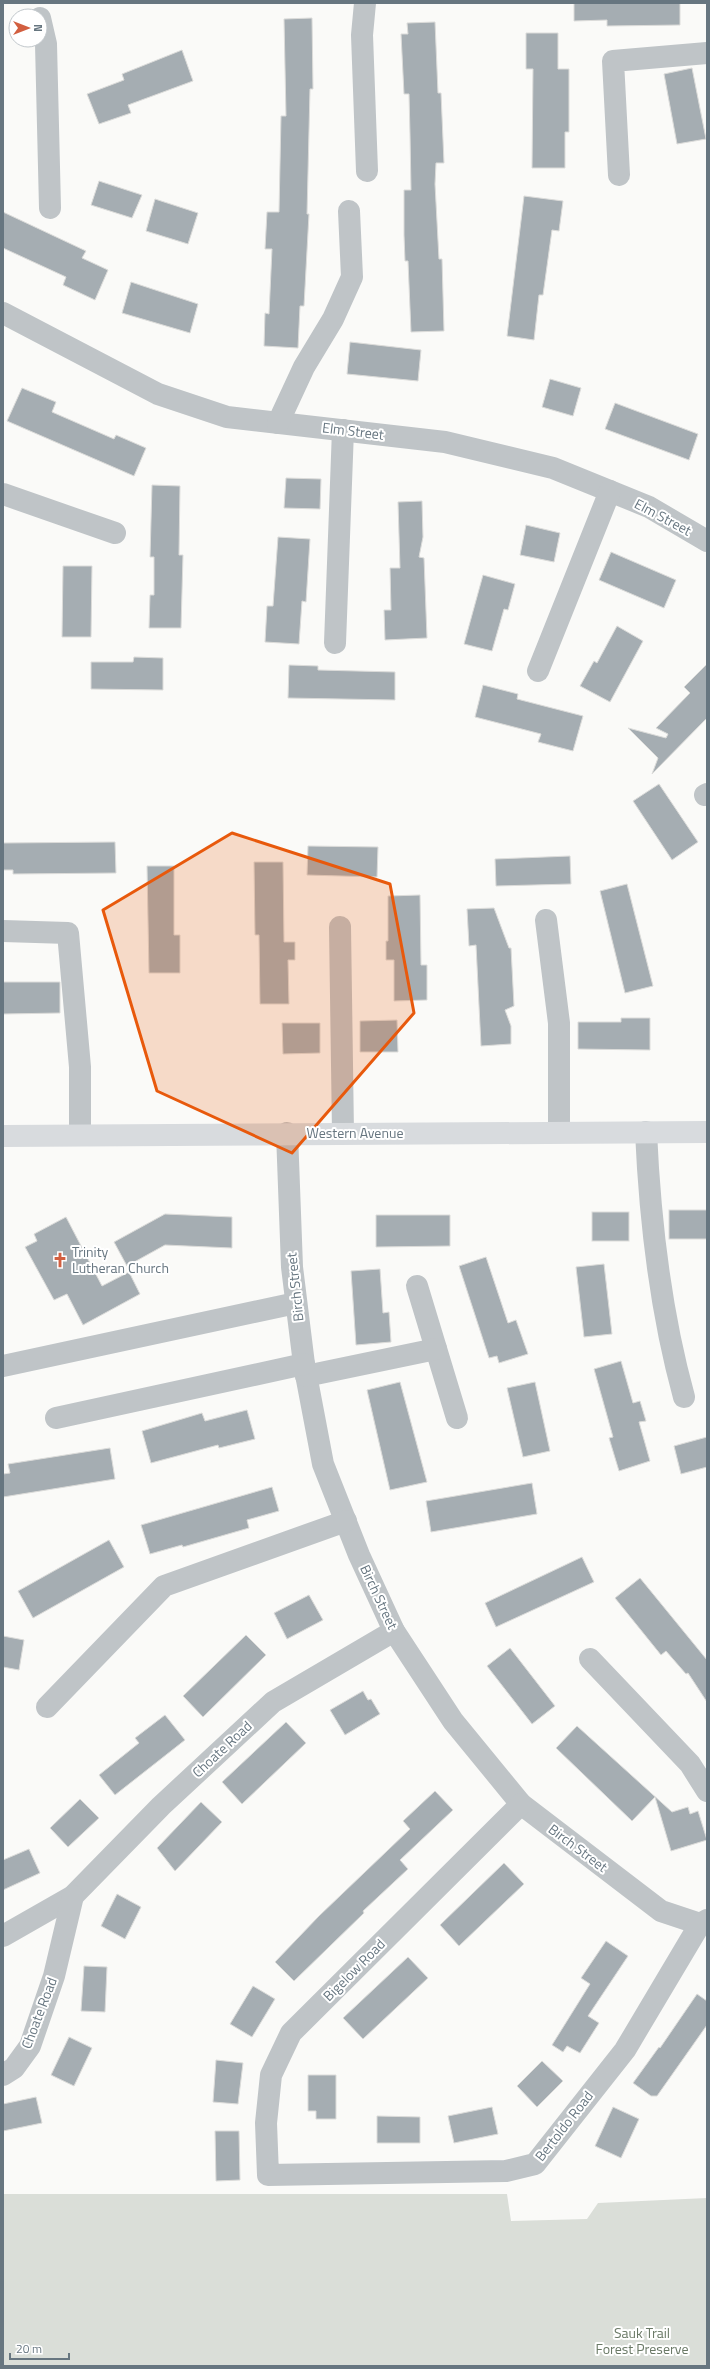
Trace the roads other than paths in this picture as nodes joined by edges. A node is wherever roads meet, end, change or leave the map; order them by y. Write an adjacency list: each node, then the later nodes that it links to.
1 (365, 3): 4 (street)
2 (46, 48): 6 (street)
3 (707, 53): 5 (street)
4 (367, 171)
5 (620, 174)
6 (50, 208)
7 (349, 211): 9 (street)
8 (3, 313): 9 (street, Elm Street)
9 (278, 423): 10 (street, Elm Street)
10 (343, 430): 11 (street, Elm Street); 15 (street)
11 (610, 491): 14 (street, Elm Street); 16 (street)
12 (3, 494): 13 (street)
13 (115, 533)
14 (707, 541)
15 (335, 643)
16 (538, 670)
17 (546, 920): 20 (street)
18 (340, 927): 24 (street)
19 (3, 931): 25 (street)
20 (559, 1132): 21 (main road, Western Avenue); 24 (main road, Western Avenue)
21 (646, 1132): 22 (main road, Western Avenue); 32 (street)
22 (707, 1132)
23 (287, 1133): 24 (main road, Western Avenue); 25 (main road, Western Avenue); 28 (street, Birch Street)
24 (343, 1133)
25 (80, 1135): 26 (main road, Western Avenue)
26 (3, 1136)
27 (417, 1286): 29 (street)
28 (296, 1303): 30 (street); 31 (street, Birch Street)
29 (436, 1349): 31 (street); 34 (street)
30 (3, 1366)
31 (305, 1370): 33 (street); 35 (street, Birch Street)
32 (684, 1397)
33 (56, 1418)
34 (457, 1418)
35 (346, 1521): 36 (street, Birch Street); 38 (street)
36 (394, 1631): 40 (street, Birch Street); 41 (street, Choate Road)
37 (590, 1659): 39 (street)
38 (47, 1707)
39 (707, 1791)
40 (521, 1804): 42 (street, Birch Street); 45 (street, Bigelow Road)
41 (73, 1896): 43 (street, Choate Road); 44 (street, Choate Road)
42 (704, 1922): 45 (street, Bertoldo Road)
43 (3, 1936)
44 (3, 2075)
45 (268, 2175)

